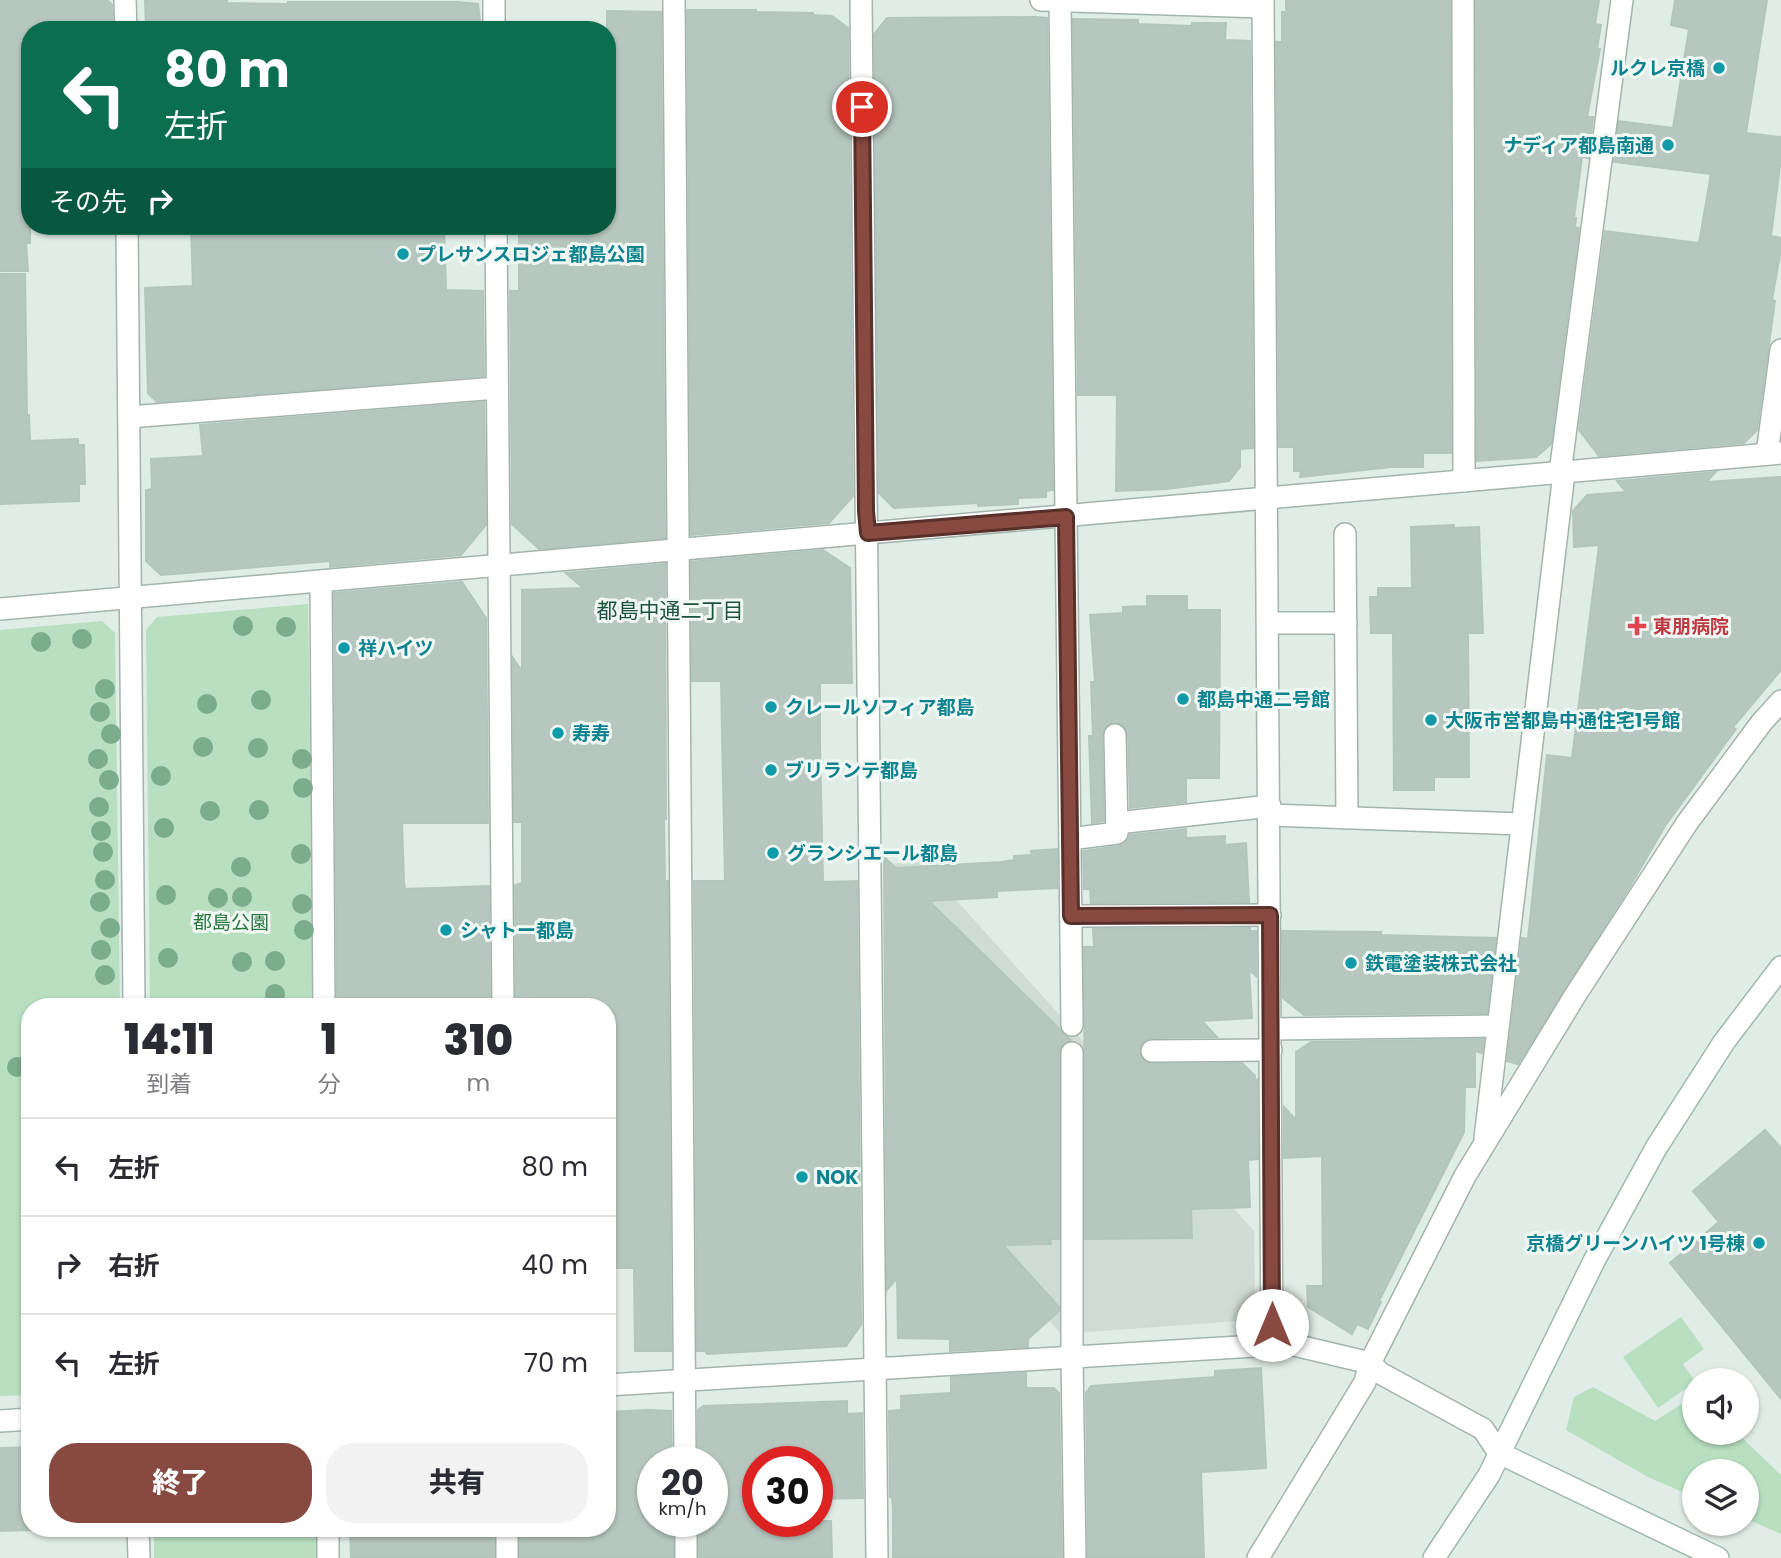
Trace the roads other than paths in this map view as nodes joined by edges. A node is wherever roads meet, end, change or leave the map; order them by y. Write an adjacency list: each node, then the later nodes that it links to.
1 (125, 0): 10 (street)
2 (494, 0): 11 (street)
3 (674, 0): 24 (street)
4 (861, 0): 22 (street)
5 (1041, 0): 8 (street)
6 (1463, 0): 19 (street)
7 (1622, 0): 18 (street)
8 (1060, 1): 9 (street); 21 (street)
9 (1263, 4): 20 (street)
10 (126, 21)
11 (494, 21)
12 (127, 235): 16 (street)
13 (496, 235): 15 (street)
14 (1781, 350): 17 (street)
15 (497, 388): 16 (street); 25 (street)
16 (129, 417): 27 (street)
17 (1774, 454): 18 (street)
18 (1562, 473): 19 (street); 36 (street)
19 (1464, 481): 20 (street)
20 (1268, 499): 21 (street); 29 (street)
21 (1066, 517): 22 (street); 37 (street)
22 (868, 533): 24 (street); 53 (street)
23 (1345, 534): 30 (street)
24 (678, 550): 25 (street); 54 (street)
25 (499, 566): 26 (street); 43 (street)
26 (321, 581): 27 (street); 42 (street)
27 (131, 598): 28 (street); 41 (street)
28 (0, 609)
29 (1269, 623): 30 (street); 33 (street)
30 (1346, 623): 34 (street)
31 (1781, 701): 49 (street)
32 (1115, 735): 35 (street)
33 (1270, 811): 34 (street); 35 (street); 38 (street)
34 (1347, 818): 36 (street)
35 (1116, 822): 37 (street)
36 (1521, 824): 45 (street)
37 (1070, 839): 39 (street)
38 (1270, 915): 39 (street); 46 (street)
39 (1071, 916): 44 (street)
40 (1781, 967): 59 (street)
41 (134, 998)
42 (324, 998)
43 (503, 998)
44 (1072, 1025)
45 (1497, 1026): 46 (street); 49 (street)
46 (1271, 1040): 47 (street); 50 (street)
47 (1152, 1051)
48 (1072, 1053): 51 (street)
49 (1484, 1144): 52 (street)
50 (1281, 1345): 51 (street); 52 (street)
51 (1072, 1357): 53 (street); 69 (street)
52 (1370, 1363): 59 (street); 70 (street)
53 (875, 1369): 54 (street); 68 (street)
54 (684, 1380): 55 (street); 58 (street)
55 (616, 1384)
56 (21, 1420): 57 (street)
57 (0, 1421)
58 (685, 1446)
59 (1499, 1453): 71 (street); 72 (street)
60 (138, 1537): 64 (street)
61 (328, 1537): 65 (street)
62 (507, 1537): 66 (street)
63 (686, 1537): 67 (street)
64 (139, 1558)
65 (328, 1558)
66 (507, 1558)
67 (686, 1558)
68 (877, 1558)
69 (1074, 1558)
70 (1258, 1558)
71 (1434, 1558)
72 (1717, 1558)

